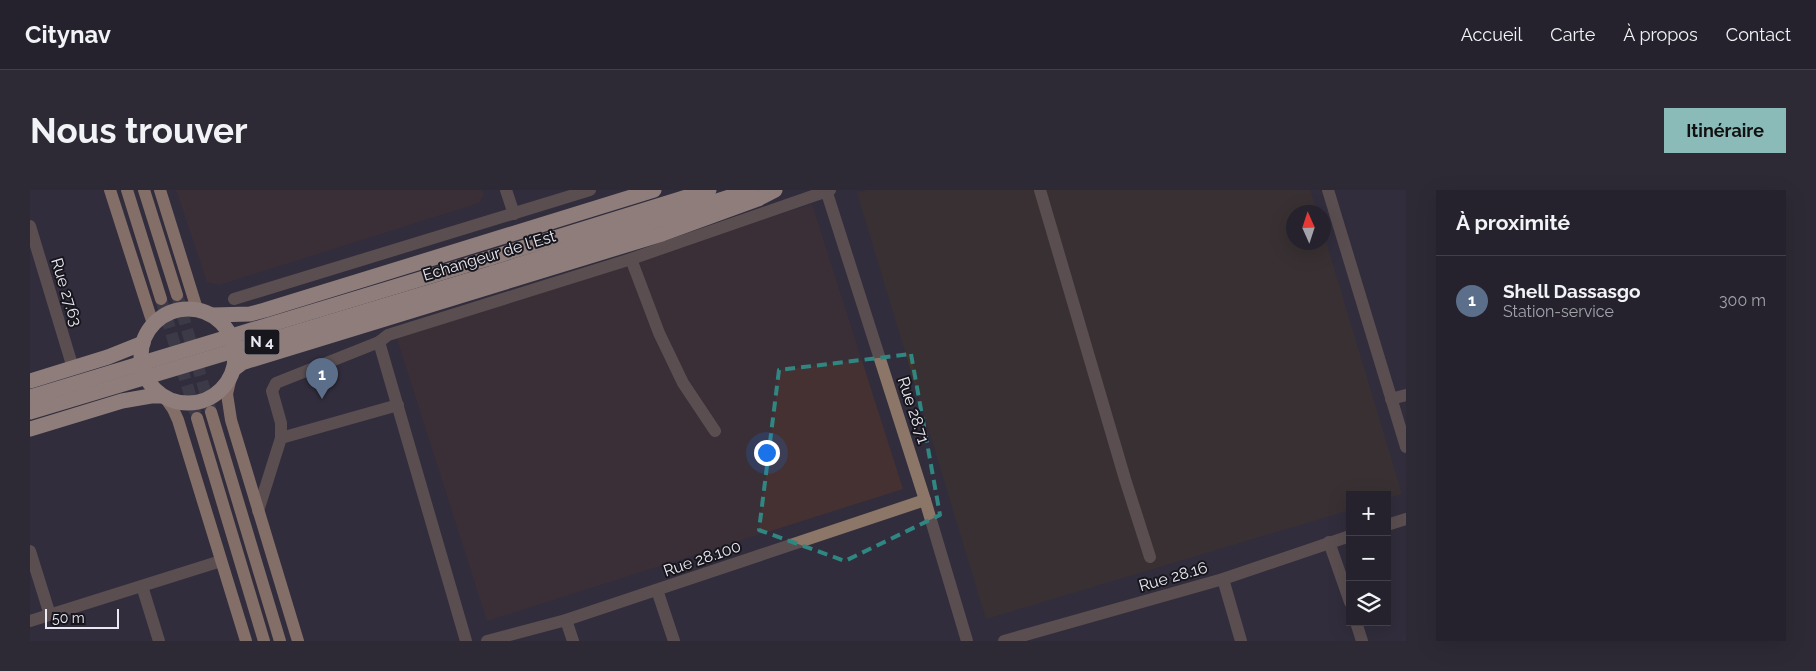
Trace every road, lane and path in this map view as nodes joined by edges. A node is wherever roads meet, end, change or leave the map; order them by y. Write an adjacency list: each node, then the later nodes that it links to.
1 (110, 190): 24 (main road)
2 (127, 190): 20 (main road)
3 (144, 190): 19 (main road)
4 (160, 190): 22 (main road)
5 (506, 190): 14 (street)
6 (590, 190): 14 (street)
7 (654, 190): 23 (highway)
8 (709, 190): 18 (highway, Echangeur de l´Est / N 4)
9 (751, 190): 18 (highway, Echangeur de l´Est / N 4)
10 (776, 190): 28 (highway)
11 (828, 190): 16 (street); 42 (street, Rue 28.71)
12 (1040, 190): 49 (street)
13 (1328, 190): 33 (street)
14 (514, 214): 21 (street)
15 (30, 226): 17 (street, Rue 27.63)
16 (631, 258): 25 (street); 39 (street)
17 (35, 261): 27 (street, Rue 27.63)
18 (492, 266): 31 (highway, Echangeur de l´Est / N 4, bridge); 35 (highway, Echangeur de l´Est / N 4, bridge)
19 (177, 295)
20 (161, 299)
21 (234, 299)
22 (197, 309): 23 (highway); 24 (highway)
23 (213, 316): 28 (highway)
24 (153, 324): 26 (highway)
25 (379, 342): 34 (street); 40 (street)
26 (143, 343): 27 (highway); 32 (highway)
27 (73, 368): 29 (highway)
28 (233, 373): 32 (highway); 43 (main road)
29 (30, 381)
30 (1406, 395): 33 (street)
31 (30, 398)
32 (163, 398): 38 (highway); 50 (main road)
33 (1392, 399): 41 (street)
34 (398, 405): 40 (street); 64 (street)
35 (30, 412)
36 (211, 412): 62 (main road)
37 (197, 418): 61 (main road)
38 (30, 429)
39 (715, 431)
40 (280, 438): 43 (street)
41 (1406, 447)
42 (925, 500): 53 (street, Rue 28.100); 68 (street, Rue 28.71)
43 (258, 511): 63 (main road)
44 (1406, 519): 45 (street)
45 (1391, 524)
46 (1346, 537): 47 (street, Rue 28.16)
47 (1329, 542): 51 (street, Rue 28.16); 54 (street)
48 (30, 551): 55 (street)
49 (1150, 557)
50 (222, 561): 52 (street); 60 (main road)
51 (1223, 578): 69 (street, Rue 28.16); 70 (street)
52 (142, 586): 55 (street); 59 (street)
53 (657, 590): 56 (street, Rue 28.100); 67 (street)
54 (1346, 591)
55 (50, 615): 57 (street)
56 (566, 620): 65 (street, Rue 28.100); 66 (street)
57 (30, 621)
58 (1357, 626): 71 (street)
59 (159, 641)
60 (246, 641)
61 (264, 641)
62 (280, 641)
63 (298, 641)
64 (466, 641)
65 (487, 641)
66 (573, 641)
67 (674, 641)
68 (967, 641)
69 (1004, 641)
70 (1241, 641)
71 (1362, 641)

